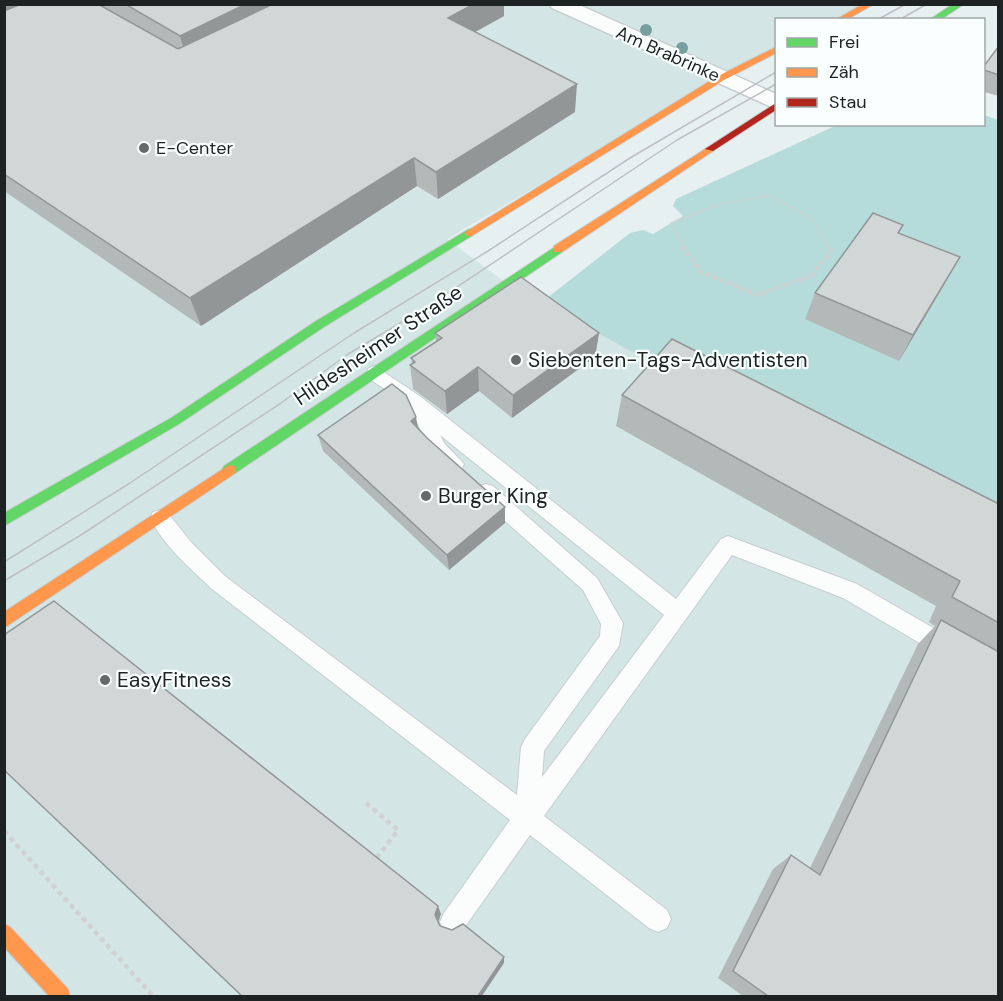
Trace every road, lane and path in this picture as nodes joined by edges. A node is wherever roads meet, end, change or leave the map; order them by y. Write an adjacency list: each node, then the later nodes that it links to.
1 (559, 4): 7 (street, Am Brabrinke)
2 (870, 4): 4 (main road)
3 (960, 4): 5 (main road)
4 (843, 18)
5 (936, 18)
6 (775, 51): 7 (main road, Hildesheimer Straße)
7 (721, 78): 8 (street, Am Brabrinke); 14 (main road, Hildesheimer Straße)
8 (775, 103)
9 (775, 105): 11 (main road, Hildesheimer Straße)
10 (670, 223): 10 (path)
11 (375, 373): 12 (lane); 13 (main road, Hildesheimer Straße)
12 (415, 402): 15 (lane); 19 (lane)
13 (160, 518): 16 (main road, Hildesheimer Straße); 19 (lane)
14 (4, 520)
15 (679, 614): 17 (lane); 19 (lane)
16 (4, 621)
17 (963, 656)
18 (366, 803): 21 (path)
19 (527, 818): 22 (lane); 23 (lane)
20 (4, 831): 26 (path)
21 (374, 861)
22 (658, 919)
23 (453, 922)
24 (9, 948): 25 (main road)
25 (61, 996)
26 (153, 996)

